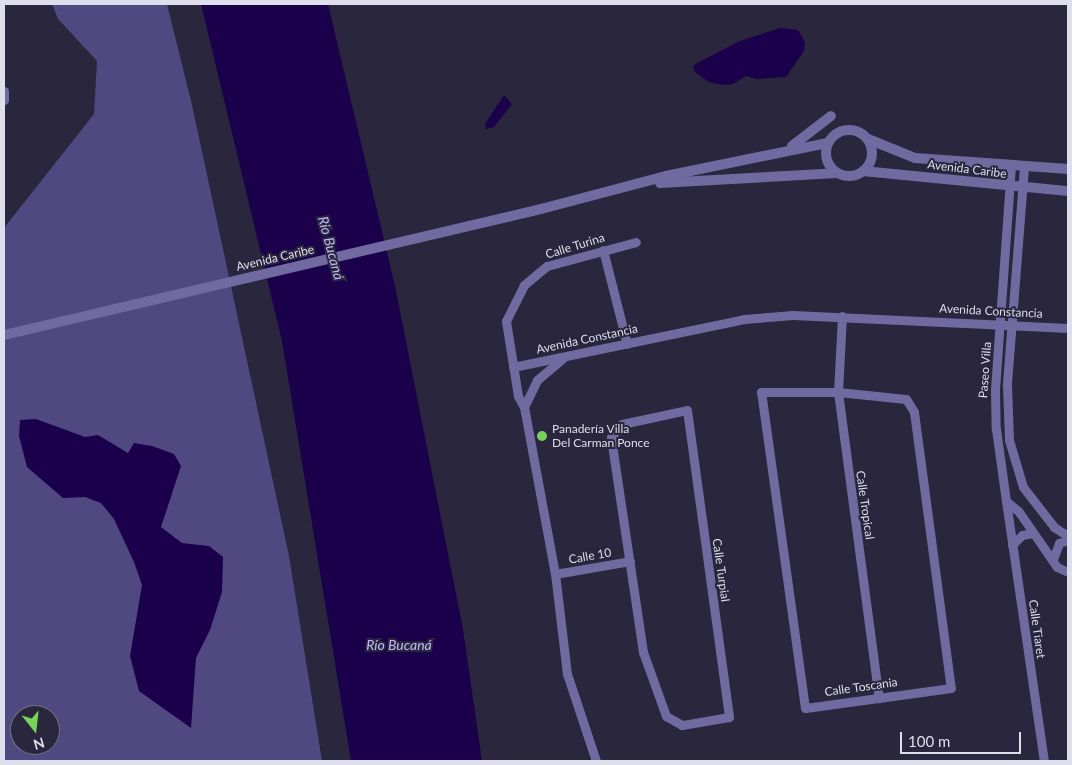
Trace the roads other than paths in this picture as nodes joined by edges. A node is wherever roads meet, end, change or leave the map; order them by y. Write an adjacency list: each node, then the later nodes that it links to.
1 (4, 90): 2 (street)
2 (4, 100)
3 (831, 116): 6 (street)
4 (868, 139): 5 (street); 7 (street, Avenida Caribe); 10 (street)
5 (827, 143): 6 (street, Avenida Caribe); 11 (street)
6 (784, 150): 12 (street, Avenida Caribe)
7 (1011, 166): 8 (street, Avenida Caribe); 13 (street, Paseo Villa)
8 (1024, 166): 9 (street, Avenida Caribe); 14 (street, Paseo Villa)
9 (1068, 169)
10 (863, 171): 11 (street); 13 (street, Avenida Caribe)
11 (837, 173): 12 (street, Avenida Caribe)
12 (639, 184): 22 (street, Avenida Caribe)
13 (1009, 187): 14 (street, Avenida Caribe); 19 (street, Paseo Villa)
14 (1021, 188): 15 (street, Avenida Caribe); 20 (street, Paseo Villa)
15 (1068, 191)
16 (636, 242): 17 (street, Calle Turina)
17 (603, 250): 23 (street); 25 (street, Calle Turina)
18 (842, 316): 19 (street, Avenida Constancia); 23 (street, Avenida Constancia); 26 (street, Calle Tropical)
19 (1001, 324): 20 (street, Avenida Constancia); 28 (street, Paseo Villa)
20 (1013, 325): 21 (street, Avenida Constancia); 30 (street, Paseo Villa)
21 (1068, 328)
22 (4, 335)
23 (627, 344): 24 (street, Avenida Constancia)
24 (563, 359): 25 (street, Avenida Constancia); 27 (street)
25 (512, 367): 27 (street)
26 (838, 392): 37 (street, Calle Tropical); 37 (street, Calle Toscania); 37 (street, Calle Toscania)
27 (524, 407): 36 (street)
28 (1006, 501): 29 (street); 32 (street, Calle Tiaret)
29 (1033, 533): 32 (street); 33 (street)
30 (1068, 536)
31 (1068, 540): 33 (street)
32 (1012, 545): 39 (street, Calle Tiaret)
33 (1053, 559): 35 (street)
34 (630, 561): 34 (street, Calle Turpial); 36 (street, Calle 10)
35 (1068, 572)
36 (555, 574): 38 (street)
37 (878, 698)
38 (596, 761)
39 (1043, 761)

